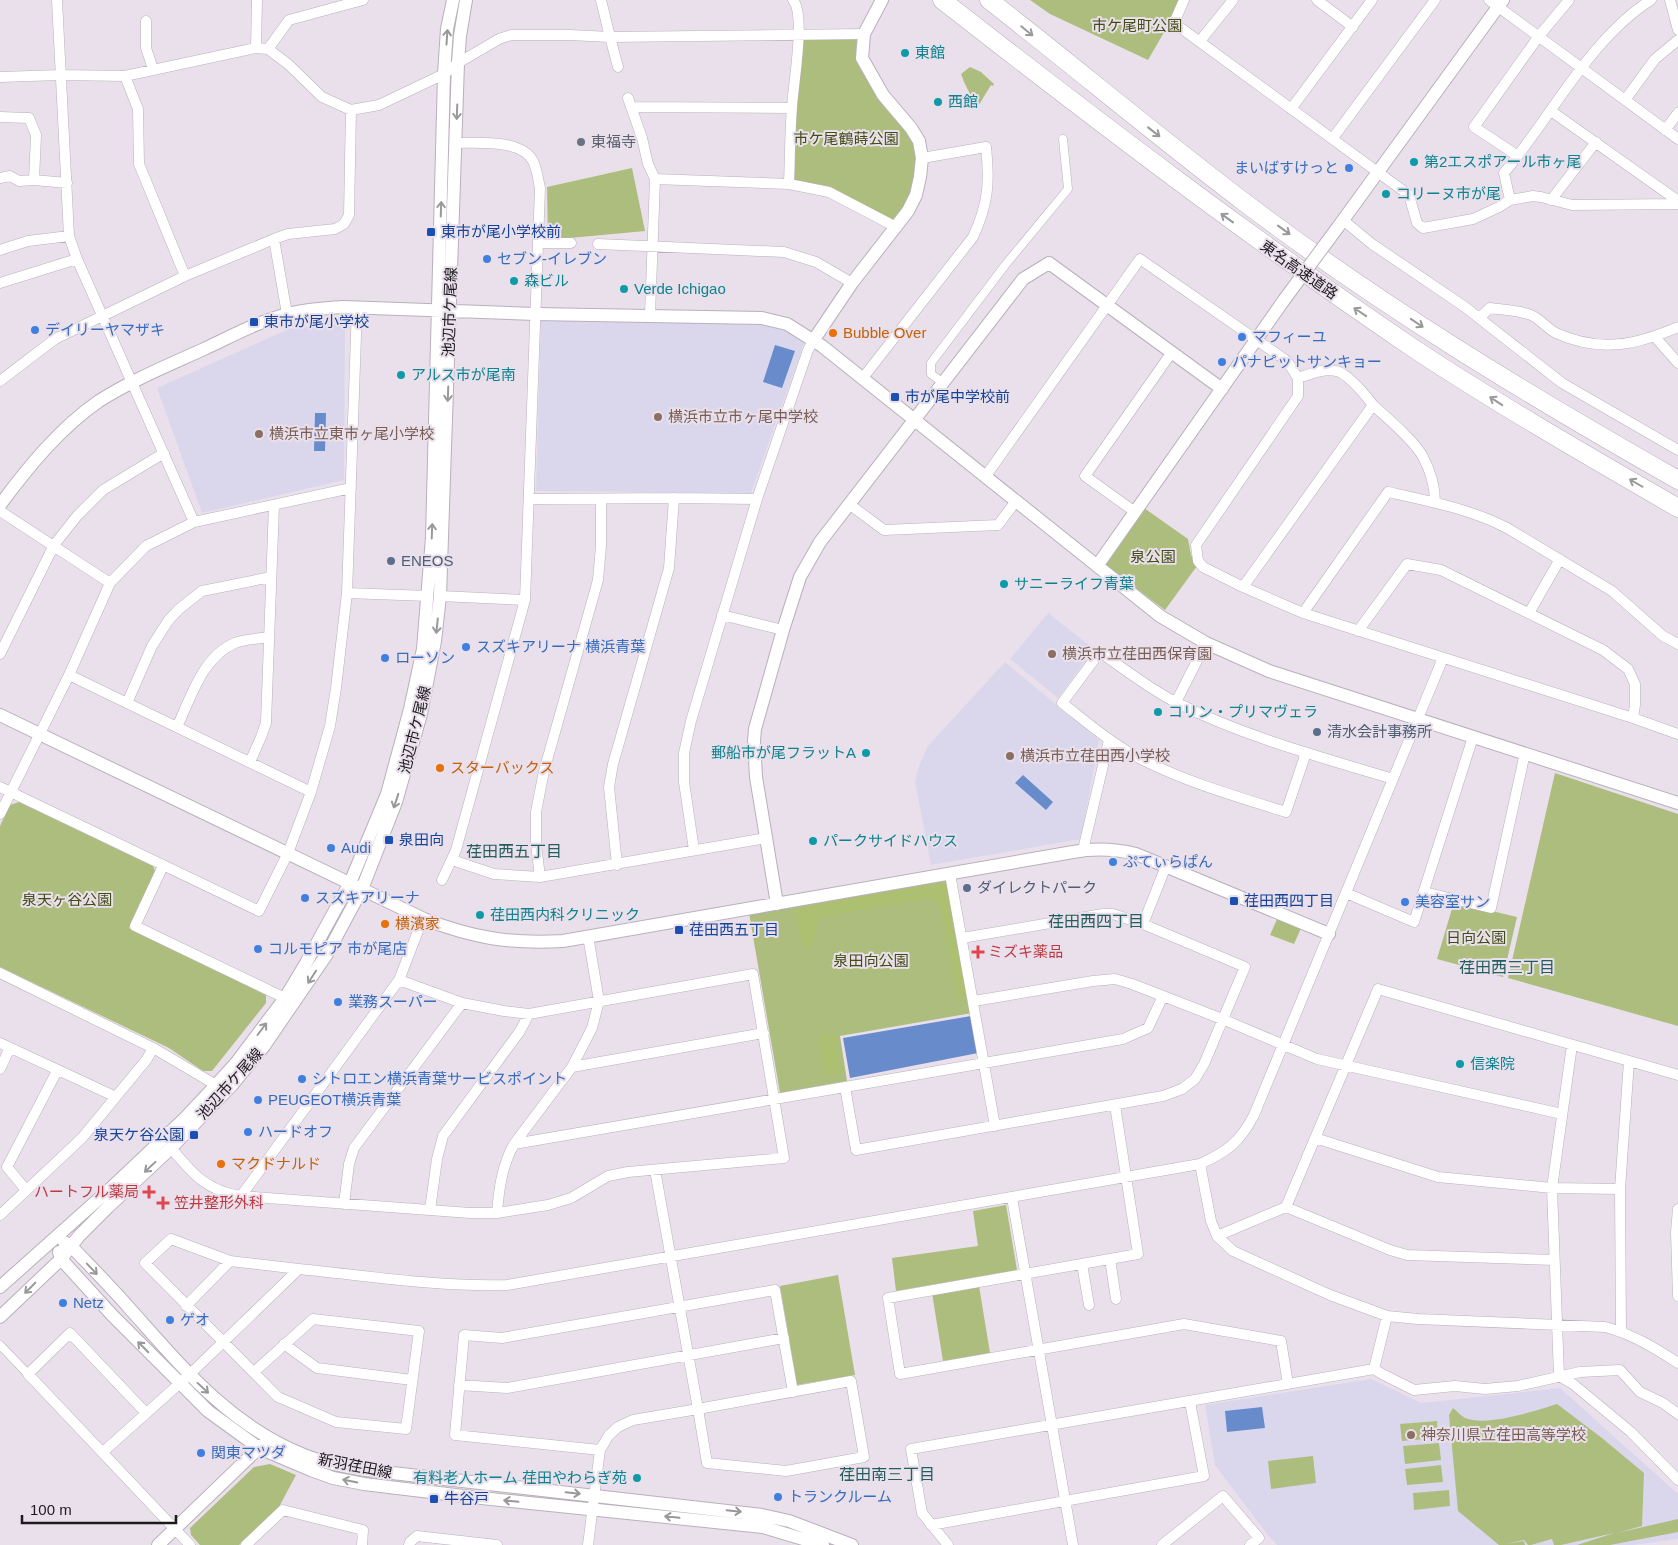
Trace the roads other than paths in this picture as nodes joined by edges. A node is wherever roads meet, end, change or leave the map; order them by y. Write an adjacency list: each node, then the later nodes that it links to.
1 (57, 0): 35 (street)
2 (256, 0): 29 (street)
3 (361, 0): 30 (street)
4 (453, 0): 36 (street, 池辺市ケ尾線, one-way to 4)
5 (466, 0): 31 (street, 池辺市ケ尾線)
6 (602, 0): 26 (street)
7 (793, 0): 24 (street)
8 (882, 0): 23 (street)
9 (942, 0): 112 (highway, 東名高速道路, one-way to 9)
10 (990, 0): 101 (highway, 東名高速道路, one-way to 101)
11 (1184, 0): 28 (street)
12 (1233, 0): 28 (street)
13 (1317, 0): 21 (street)
14 (1372, 0): 21 (street)
15 (1435, 0): 47 (street)
16 (1569, 0): 25 (street)
17 (1652, 0): 33 (street)
18 (1670, 0): 22 (street)
19 (1497, 2): 25 (street); 54 (street)
20 (146, 21): 34 (street)
21 (1353, 27): 41 (street)
22 (1678, 30)
23 (864, 34): 24 (street); 53 (street)
24 (799, 35): 26 (street); 40 (street)
25 (1539, 36): 33 (street); 52 (street)
26 (610, 37): 31 (street); 32 (street)
27 (1678, 40): 39 (street)
28 (1200, 41): 41 (street)
29 (256, 48): 30 (street); 34 (street)
30 (268, 49): 42 (street)
31 (458, 63): 36 (street); 51 (street, 池辺市ケ尾線, one-way to 51)
32 (618, 68)
33 (1582, 68): 39 (street); 43 (street)
34 (152, 69): 37 (street)
35 (60, 74): 37 (street); 38 (street); 58 (street)
36 (444, 74): 42 (street); 78 (street, 池辺市ケ尾線, one-way to 36)
37 (125, 76): 73 (street)
38 (0, 78)
39 (1625, 100): 46 (street)
40 (792, 108): 56 (street); 59 (street)
41 (1291, 109): 47 (street)
42 (351, 110): 66 (street)
43 (1551, 111): 50 (street); 52 (street)
44 (1678, 112): 46 (street)
45 (0, 117): 57 (street)
46 (1665, 130): 48 (street)
47 (1333, 138): 54 (street)
48 (1678, 139)
49 (1062, 140): 94 (street)
50 (1596, 142): 61 (street); 62 (street)
51 (456, 143): 67 (street); 78 (street, 池辺市ケ尾線)
52 (1518, 156): 60 (street)
53 (922, 158): 64 (street); 91 (street)
54 (1377, 172): 60 (street); 63 (street)
55 (0, 178): 57 (street)
56 (655, 179): 59 (street); 70 (street)
57 (34, 180): 58 (street)
58 (67, 183): 65 (street)
59 (789, 184): 64 (street)
60 (1510, 200): 61 (street)
61 (1551, 200): 62 (street)
62 (1678, 202)
63 (1340, 223): 83 (street); 86 (street, bridge)
64 (896, 228): 75 (street)
65 (69, 236): 71 (street); 72 (street)
66 (274, 239): 73 (street); 79 (street)
67 (538, 243): 68 (street); 80 (street)
68 (571, 243)
69 (598, 244): 70 (street)
70 (654, 247): 75 (street); 81 (street)
71 (0, 250)
72 (77, 258): 74 (street); 82 (street)
73 (185, 276): 82 (street)
74 (0, 283)
75 (852, 283): 87 (street)
76 (1107, 305): 86 (street); 88 (street); 94 (street); 100 (street)
77 (357, 307): 78 (street); 79 (street); 102 (street)
78 (444, 310): 80 (street); 123 (street, 池辺市ケ尾線)
79 (287, 314): 93 (street)
80 (535, 314): 81 (street); 104 (street)
81 (650, 315): 87 (street)
82 (104, 316): 92 (street); 93 (street)
83 (1479, 318): 85 (street); 98 (street)
84 (1678, 327): 85 (street)
85 (1655, 337): 89 (street)
86 (1257, 339): 90 (street); 95 (street)
87 (813, 341): 91 (street); 106 (street)
88 (1172, 352): 95 (street); 114 (street)
89 (1678, 363)
90 (1298, 378): 96 (street); 121 (street)
91 (862, 379): 97 (street)
92 (0, 381)
93 (133, 382): 99 (street); 110 (street)
94 (942, 382): 97 (street)
95 (1222, 388): 114 (street)
96 (1373, 405): 108 (street); 121 (street)
97 (913, 420): 100 (street); 109 (street)
98 (1678, 450)
99 (164, 453): 115 (street); 116 (street)
100 (985, 477): 107 (street)
101 (1678, 480)
102 (351, 488): 111 (street); 122 (street)
103 (674, 498): 105 (street); 106 (street); 160 (street)
104 (530, 499): 105 (street); 124 (street)
105 (600, 499): 164 (street)
106 (757, 499): 127 (street)
107 (1016, 502): 109 (street); 118 (street)
108 (1435, 502): 117 (street); 125 (street)
109 (849, 504): 128 (street)
110 (0, 505)
111 (274, 505): 115 (street); 119 (street)
112 (1678, 508)
113 (0, 512): 116 (street)
114 (1135, 512): 118 (street)
115 (194, 522): 120 (street)
116 (54, 546): 120 (street); 133 (street)
117 (1560, 559): 126 (street); 132 (street)
118 (1097, 566): 131 (street)
119 (271, 577): 130 (street); 137 (street)
120 (110, 583): 135 (street)
121 (1244, 587): 125 (street)
122 (347, 593): 123 (street); 152 (street)
123 (434, 596): 124 (street); 166 (street, 池辺市ケ尾線)
124 (525, 600): 159 (street)
125 (1303, 613): 129 (street)
126 (1529, 613): 129 (street); 139 (street)
127 (722, 615): 128 (street); 156 (street)
128 (783, 630): 155 (street)
129 (1358, 631): 134 (street)
130 (269, 637): 141 (street); 148 (street)
131 (1206, 644): 136 (street); 140 (street)
132 (1678, 644)
133 (0, 654)
134 (1443, 658): 139 (street); 140 (street)
135 (69, 675): 137 (street); 142 (street)
136 (1176, 702): 145 (street); 146 (street)
137 (127, 703): 141 (street)
138 (0, 715): 142 (street)
139 (1633, 718): 143 (street)
140 (1418, 719): 144 (street); 149 (street)
141 (177, 726): 148 (street)
142 (40, 734): 151 (street); 158 (street)
143 (1678, 734)
144 (1473, 737): 147 (street); 167 (street)
145 (1109, 740): 146 (street); 157 (street)
146 (1306, 753): 149 (street)
147 (1525, 753): 153 (street); 167 (street)
148 (250, 762): 152 (street)
149 (1394, 779): 168 (street)
150 (0, 787): 151 (street)
151 (11, 792): 154 (street); 161 (street)
152 (311, 792): 158 (street)
153 (1678, 802)
154 (0, 814)
155 (766, 838): 156 (street); 169 (street)
156 (694, 850): 160 (street)
157 (1082, 850): 162 (street); 163 (street)
158 (288, 854): 161 (street); 166 (street)
159 (452, 860): 164 (street); 165 (street)
160 (617, 865): 164 (street)
161 (163, 866): 178 (street)
162 (1166, 866): 170 (street); 172 (street)
163 (950, 874): 169 (street); 174 (street)
164 (540, 877)
165 (442, 880)
166 (356, 886): 173 (street); 178 (street, 池辺市ケ尾線); 205 (street, 池辺市ケ尾線, one-way to 205)
167 (1424, 892): 168 (street)
168 (1346, 893): 172 (street)
169 (777, 904): 173 (street)
170 (1143, 924): 174 (street); 183 (street)
171 (418, 931): 176 (street)
172 (1329, 934): 185 (street)
173 (588, 936): 179 (street)
174 (962, 938): 180 (street)
175 (0, 973): 188 (street)
176 (399, 980): 181 (street); 212 (street)
177 (1163, 996): 180 (street); 183 (street); 190 (street)
178 (285, 998): 196 (street, 池辺市ケ尾線, one-way to 178)
179 (599, 1001): 182 (street); 184 (street); 192 (street)
180 (974, 1001): 190 (street)
181 (462, 1003): 182 (street); 214 (street)
182 (529, 1014): 217 (street)
183 (1222, 1019): 185 (street); 200 (street)
184 (764, 1033): 192 (street); 199 (street)
185 (1284, 1045): 191 (street); 206 (street)
186 (1572, 1045): 189 (street); 191 (street); 201 (street)
187 (5, 1046): 193 (street); 194 (street)
188 (153, 1048): 196 (street); 198 (street)
189 (1629, 1061): 195 (street); 211 (street)
190 (984, 1063): 197 (street); 202 (street)
191 (1346, 1066): 201 (street); 203 (street)
192 (572, 1067): 204 (street)
193 (0, 1069)
194 (57, 1071): 198 (street); 210 (street)
195 (1678, 1075)
196 (216, 1085): 221 (street, 池辺市ケ尾線)
197 (845, 1087): 199 (street); 202 (street)
198 (116, 1097): 210 (street)
199 (774, 1100): 204 (street); 207 (street)
200 (1115, 1105): 202 (street); 208 (street)
201 (1562, 1114): 209 (street)
202 (995, 1126)
203 (1315, 1138): 209 (street); 215 (street)
204 (514, 1144): 218 (street)
205 (171, 1148): 212 (street); 222 (street, 池辺市ケ尾線, one-way to 222)
206 (1200, 1164): 208 (street); 220 (street)
207 (655, 1170): 218 (street); 223 (street)
208 (1125, 1178): 213 (street); 225 (street)
209 (1552, 1188): 211 (street); 226 (street)
210 (26, 1190): 219 (street)
211 (1620, 1190): 240 (street)
212 (240, 1196): 214 (street)
213 (1012, 1198): 223 (street); 230 (street)
214 (344, 1204): 217 (street)
215 (1286, 1207): 220 (street); 226 (street)
216 (1678, 1209): 232 (street)
217 (430, 1210): 218 (street)
218 (497, 1213)
219 (0, 1215)
220 (1218, 1236): 237 (street)
221 (56, 1237): 222 (street, 新羽荏田線); 224 (street); 231 (street, 池辺市ケ尾線)
222 (71, 1246): 224 (street, 池辺市ケ尾線); 252 (street, 新羽荏田線, one-way to 252)
223 (671, 1257): 229 (street); 236 (street)
224 (61, 1259): 238 (street, 池辺市ケ尾線, one-way to 238); 252 (street, 新羽荏田線, one-way to 224)
225 (1110, 1259): 228 (street); 233 (street)
226 (1554, 1260): 239 (street)
227 (230, 1261): 229 (street); 235 (street); 235 (street)
228 (1082, 1264): 230 (street); 234 (street)
229 (300, 1269): 242 (street)
230 (1026, 1274): 245 (street); 245 (street)
231 (0, 1287)
232 (1678, 1296)
233 (1116, 1300)
234 (1089, 1305)
235 (186, 1306): 242 (street)
236 (680, 1306): 241 (street); 246 (street); 255 (street)
237 (1386, 1316): 239 (street); 248 (street)
238 (0, 1318)
239 (1557, 1324): 240 (street); 251 (street)
240 (1621, 1331): 247 (street)
241 (784, 1338): 246 (street); 256 (street)
242 (222, 1342): 249 (street); 252 (street)
243 (284, 1344): 249 (street); 253 (street); 253 (street)
244 (0, 1345): 250 (street)
245 (1039, 1349): 254 (street); 261 (street)
246 (689, 1355): 255 (street); 258 (street)
247 (1678, 1363)
248 (1374, 1369): 251 (street); 254 (street)
249 (254, 1372): 253 (street)
250 (28, 1374): 259 (street); 265 (street)
251 (1559, 1376): 260 (street); 266 (street)
252 (184, 1379): 259 (street); 262 (street, 新羽荏田線, one-way to 262); 263 (street, 新羽荏田線)
253 (412, 1380)
254 (1288, 1384): 257 (street)
255 (459, 1385): 264 (street)
256 (793, 1392): 258 (street); 258 (street)
257 (1190, 1402): 261 (street); 268 (street)
258 (698, 1409): 264 (street)
259 (146, 1413): 265 (street)
260 (1678, 1414)
261 (1052, 1426): 268 (street); 270 (street)
262 (269, 1438): 263 (street); 267 (street, 新羽荏田線, one-way to 267)
263 (259, 1448): 269 (street, 新羽荏田線, one-way to 263); 271 (street)
264 (600, 1450): 267 (street)
265 (104, 1452): 271 (street)
266 (1678, 1480)
267 (593, 1496): 269 (street); 280 (street, 新羽荏田線, one-way to 280)
268 (1065, 1500): 270 (street); 282 (street)
269 (592, 1509): 278 (street); 279 (street, 新羽荏田線, one-way to 269)
270 (931, 1525): 281 (street)
271 (174, 1528): 272 (street); 273 (street)
272 (158, 1545)
273 (190, 1545)
274 (246, 1545): 275 (street)
275 (362, 1545)
276 (410, 1545): 277 (street)
277 (497, 1545)
278 (588, 1545)
279 (823, 1545)
280 (852, 1545)
281 (948, 1545)
282 (1073, 1545)
283 (1162, 1545): 284 (street)
284 (1250, 1545)

